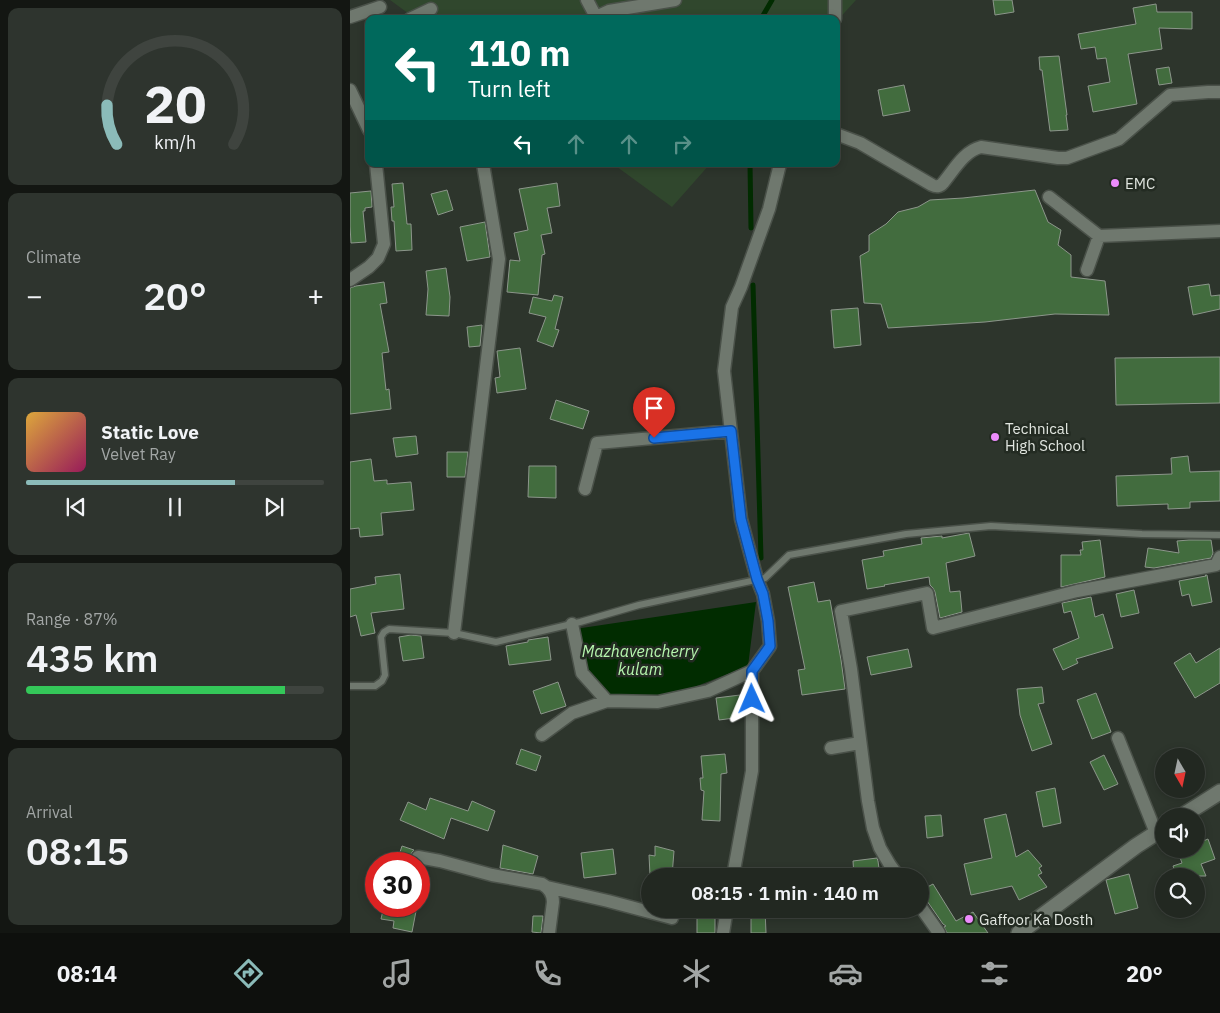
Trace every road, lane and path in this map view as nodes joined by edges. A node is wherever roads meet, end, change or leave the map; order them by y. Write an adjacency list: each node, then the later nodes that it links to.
1 (586, 0): 7 (street)
2 (675, 0): 8 (street)
3 (835, 0): 9 (street)
4 (380, 7): 10 (street)
5 (431, 9): 6 (street)
6 (418, 15)
7 (594, 15)
8 (601, 15)
9 (835, 15)
10 (350, 17)
11 (350, 90): 13 (street)
12 (1220, 92): 14 (street)
13 (365, 122)
14 (840, 136)
15 (376, 167): 22 (street)
16 (485, 167): 29 (street)
17 (779, 167): 23 (street)
18 (1049, 197): 20 (street)
19 (1220, 231): 20 (street)
20 (1099, 236): 21 (street)
21 (1087, 270)
22 (350, 280)
23 (731, 431): 24 (street); 27 (street)
24 (585, 489)
25 (1220, 535): 27 (lane)
26 (1220, 557): 35 (street)
27 (757, 579): 28 (lane); 30 (street)
28 (572, 624): 29 (lane); 32 (street)
29 (454, 633): 31 (lane)
30 (752, 671): 32 (street); 42 (street)
31 (350, 686)
32 (607, 701): 33 (street)
33 (542, 735)
34 (1118, 738): 39 (street)
35 (860, 743): 36 (street); 43 (street)
36 (831, 748)
37 (1220, 792): 38 (main road)
38 (1195, 808)
39 (1155, 820)
40 (1155, 834): 51 (main road)
41 (430, 859): 44 (street)
42 (734, 868)
43 (892, 868)
44 (547, 887): 45 (street); 48 (street)
45 (641, 910)
46 (726, 918): 49 (street)
47 (928, 918): 50 (street)
48 (548, 933)
49 (723, 933)
50 (939, 933)
51 (1019, 933)

